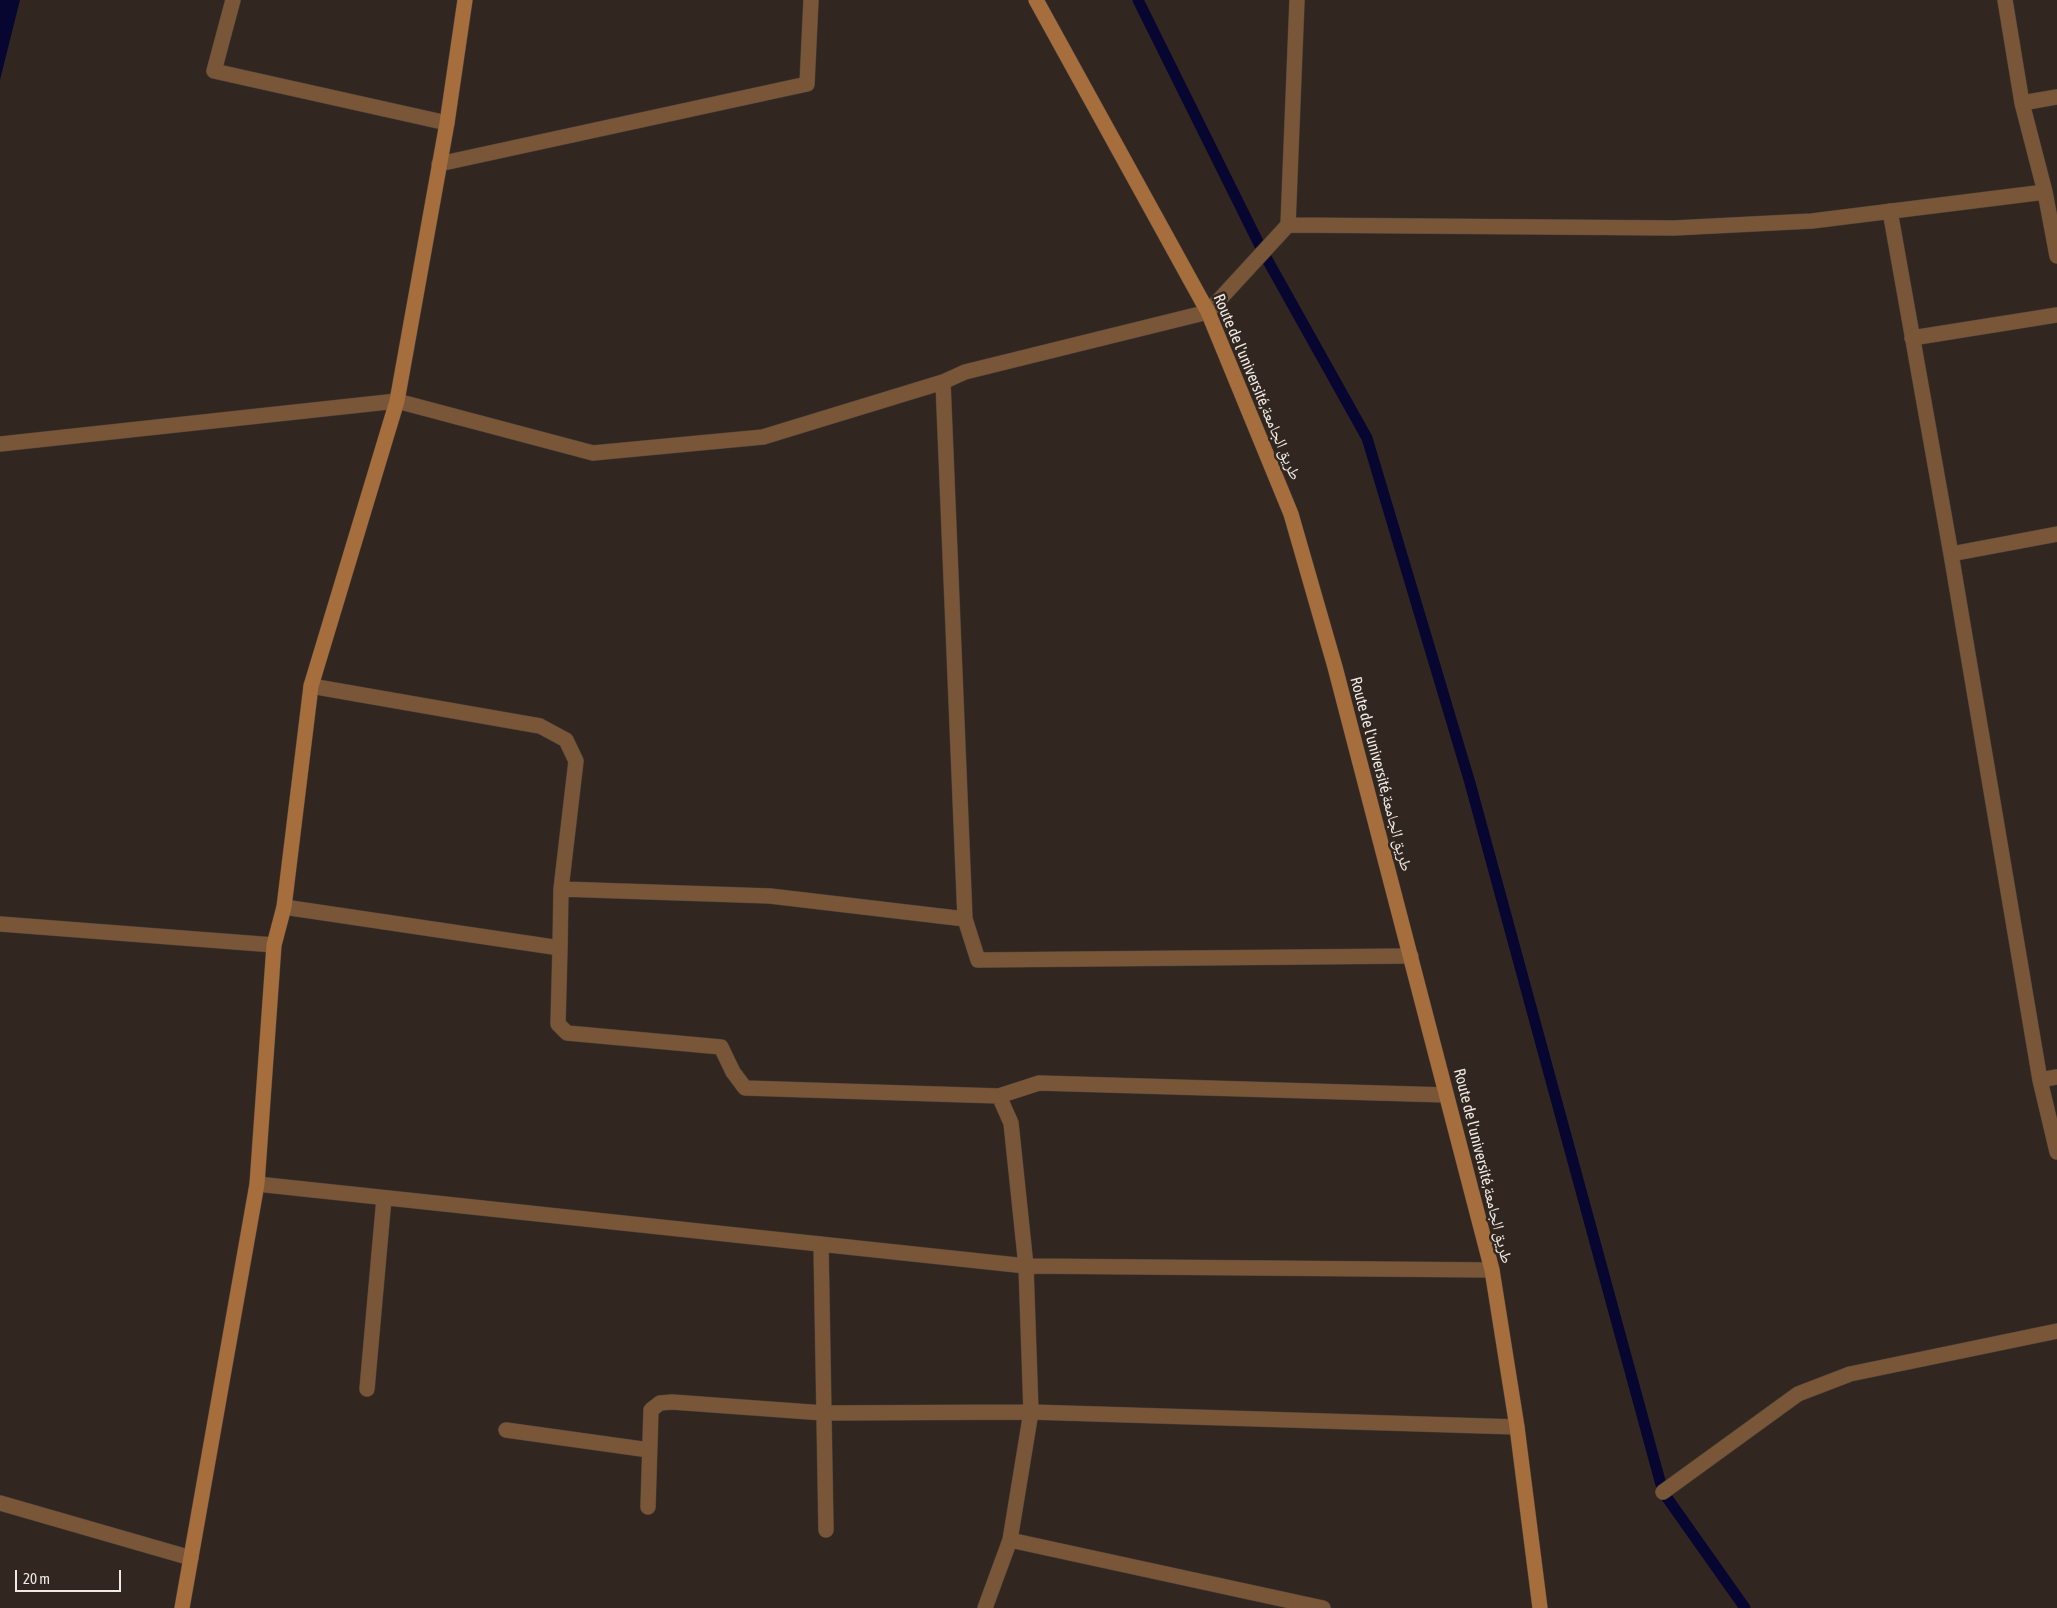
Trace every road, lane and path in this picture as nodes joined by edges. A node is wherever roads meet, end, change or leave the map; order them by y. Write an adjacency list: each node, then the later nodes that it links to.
1 (233, 0): 9 (street)
2 (466, 0): 9 (street)
3 (812, 0): 10 (street)
4 (1036, 0): 15 (street, Route de l'université,طريق الجامعة)
5 (1297, 0): 13 (street)
6 (2005, 0): 8 (street)
7 (2057, 97): 8 (street)
8 (2022, 103): 11 (street)
9 (447, 123): 10 (street)
10 (439, 164): 19 (street)
11 (2045, 192): 12 (street); 14 (street)
12 (1890, 211): 13 (street); 17 (street)
13 (1288, 225): 15 (street)
14 (2057, 256)
15 (1208, 312): 18 (street); 30 (street, Route de l'université,طريق الجامعة)
16 (2057, 315): 17 (street)
17 (1912, 338): 22 (street)
18 (943, 382): 19 (street); 26 (street)
19 (397, 401): 20 (street); 23 (street)
20 (0, 444)
21 (2057, 534): 22 (street)
22 (1951, 554): 32 (street)
23 (311, 686): 24 (street); 25 (street)
24 (561, 889): 26 (street); 29 (street)
25 (284, 907): 28 (street); 29 (street)
26 (964, 919): 30 (street)
27 (0, 924): 28 (street)
28 (274, 945): 36 (street)
29 (560, 948): 34 (street)
30 (1411, 956): 33 (street, Route de l'université,طريق الجامعة)
31 (2057, 1077): 32 (street)
32 (2040, 1080): 35 (street)
33 (1446, 1094): 34 (street); 40 (street, Route de l'université,طريق الجامعة)
34 (999, 1096): 39 (street)
35 (2057, 1152)
36 (257, 1184): 37 (street); 53 (street)
37 (384, 1198): 38 (street); 42 (street)
38 (821, 1244): 39 (street); 44 (street)
39 (1026, 1266): 40 (street); 43 (street)
40 (1492, 1270): 45 (street, Route de l'université,طريق الجامعة)
41 (2057, 1331): 48 (street)
42 (367, 1389)
43 (1031, 1412): 44 (street); 45 (street); 52 (street)
44 (824, 1413): 47 (street); 51 (street)
45 (1517, 1427): 57 (street, Route de l'université,طريق الجامعة)
46 (506, 1430): 47 (street)
47 (649, 1450): 50 (street)
48 (1663, 1492)
49 (0, 1503): 53 (street)
50 (648, 1507)
51 (826, 1530)
52 (1010, 1540): 55 (street); 56 (street)
53 (191, 1558): 54 (street)
54 (182, 1608)
55 (985, 1608)
56 (1323, 1608)
57 (1540, 1608)

